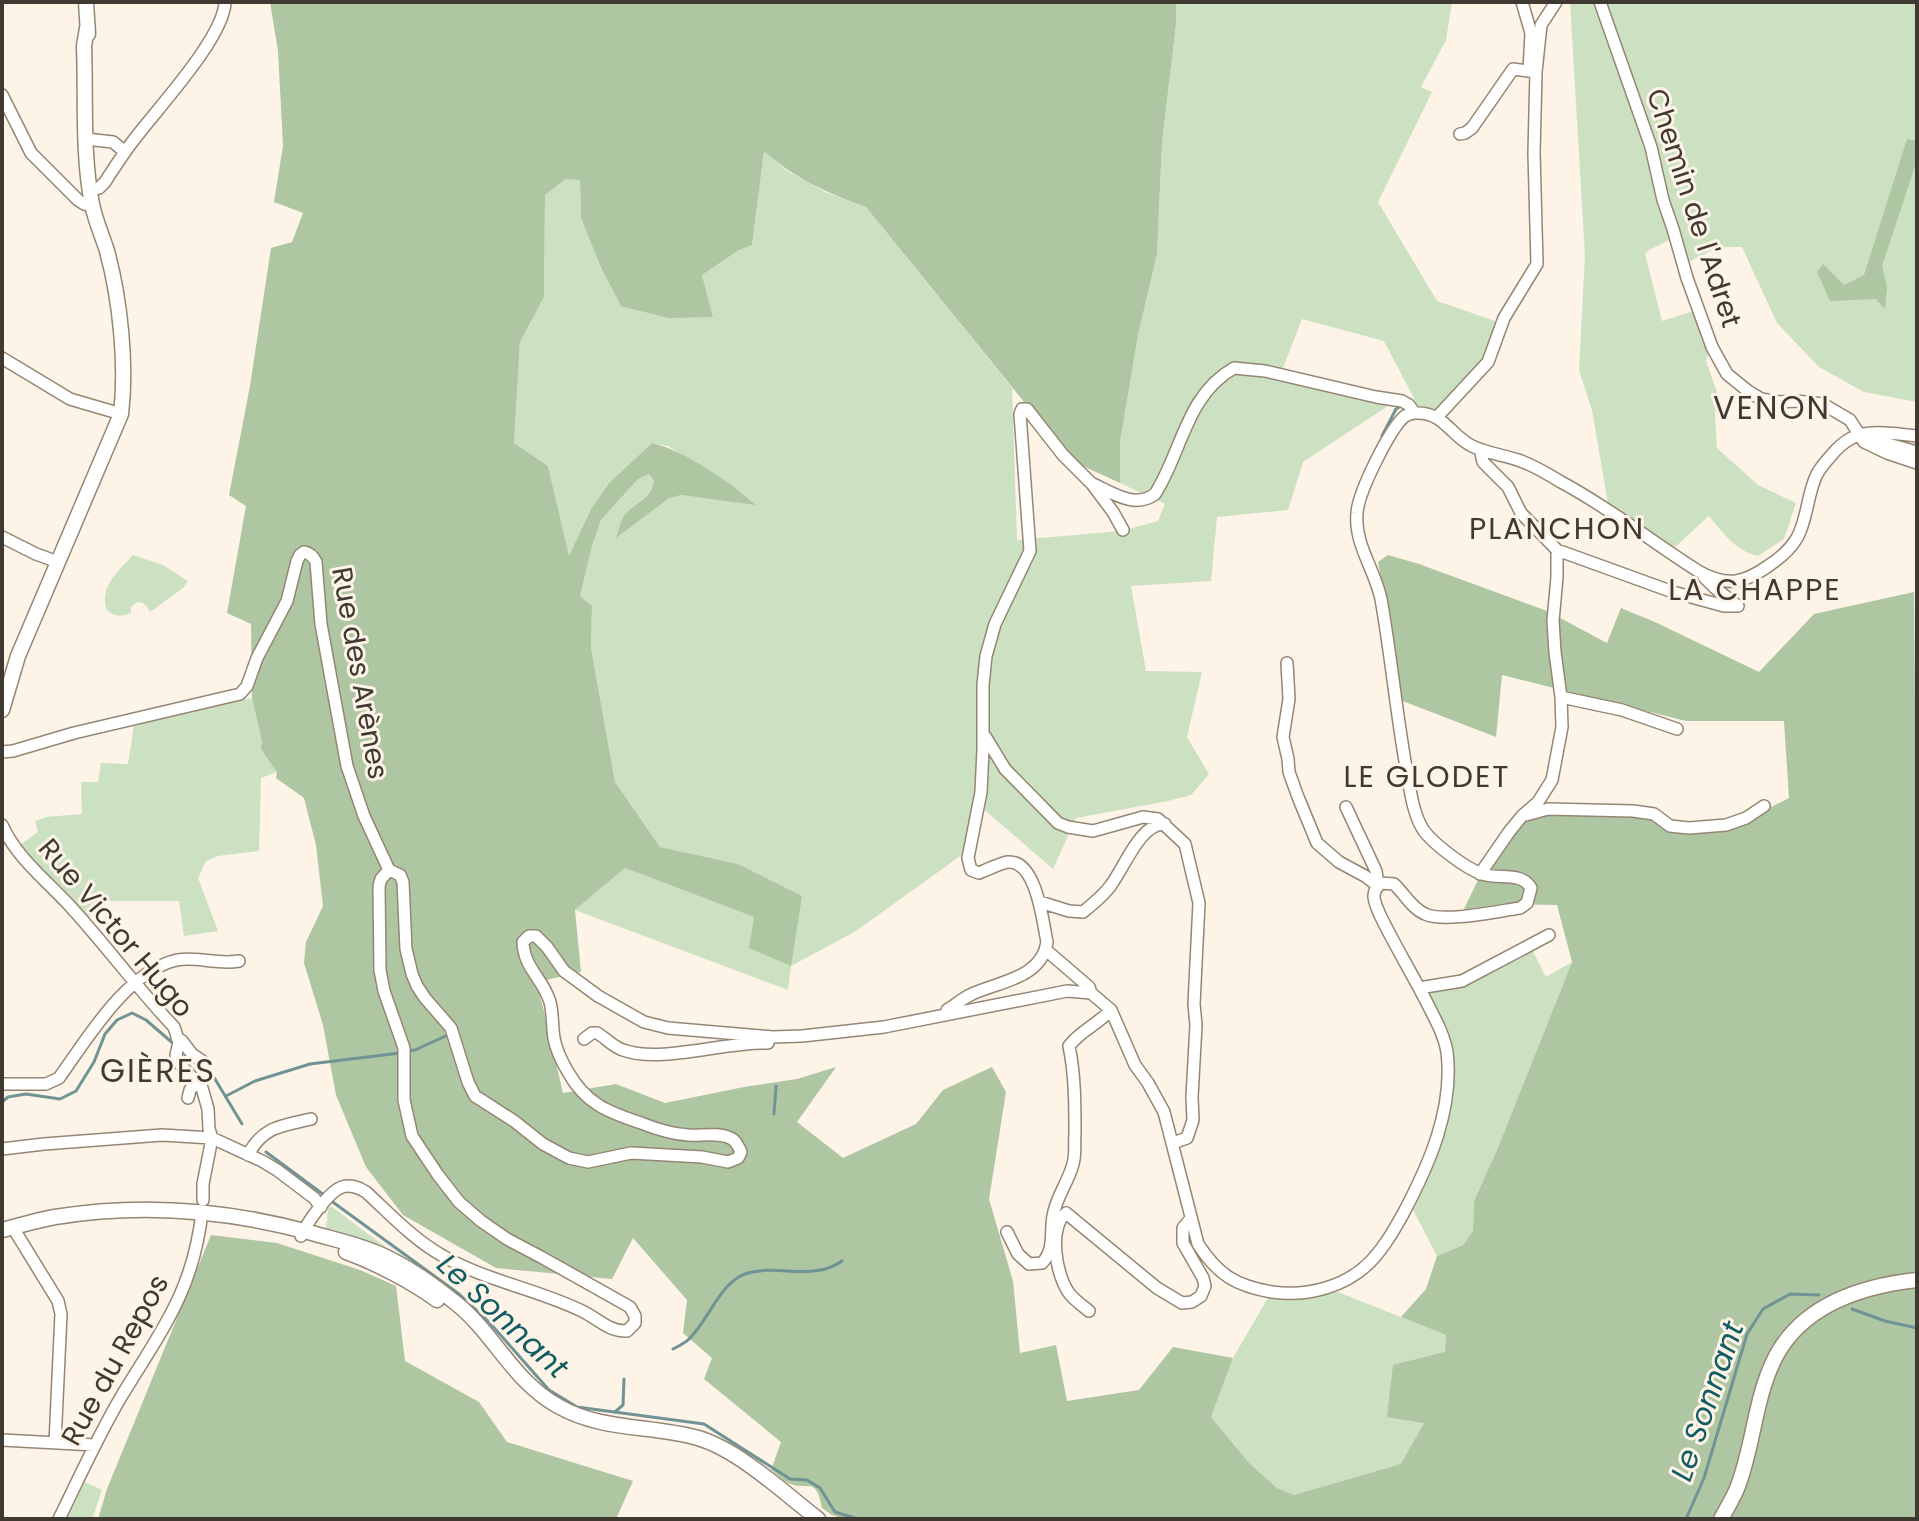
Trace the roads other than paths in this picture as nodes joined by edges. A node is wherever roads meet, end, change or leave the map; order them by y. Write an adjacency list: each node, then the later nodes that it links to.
1 (86, 2): 9 (main road)
2 (225, 2): 10 (street)
3 (1522, 2): 6 (street)
4 (1556, 2): 6 (street)
5 (1600, 2): 18 (street, Chemin de l'Adret)
6 (1532, 71): 8 (street); 16 (street)
7 (2, 95): 12 (street)
8 (1460, 134)
9 (89, 139): 10 (street); 11 (main road)
10 (125, 152): 11 (street)
11 (91, 190): 12 (main road)
12 (92, 206): 15 (main road)
13 (2, 358): 15 (street)
14 (1414, 412): 16 (street); 22 (street); 40 (street)
15 (121, 414): 26 (main road)
16 (1437, 417): 19 (street)
17 (1917, 436): 18 (street)
18 (1861, 438): 20 (street); 21 (street); 27 (street)
19 (1480, 449): 25 (street); 27 (street)
20 (1917, 452)
21 (1917, 463)
22 (1092, 484): 23 (street); 32 (street)
23 (1123, 530)
24 (2, 537): 26 (street)
25 (1557, 550): 27 (street); 29 (street)
26 (58, 562): 30 (main road)
27 (1698, 571)
28 (1287, 663): 41 (street)
29 (1561, 697): 31 (street); 36 (street)
30 (2, 710)
31 (1677, 729)
32 (983, 734): 37 (street); 42 (street)
33 (2, 752): 39 (street, Rue des Arènes)
34 (1764, 806): 36 (street)
35 (1346, 807): 41 (street)
36 (1522, 816): 40 (street)
37 (1166, 824): 42 (street); 60 (street)
38 (2, 825): 46 (street, Rue Victor Hugo)
39 (389, 870): 51 (street); 63 (street)
40 (1480, 874): 41 (street)
41 (1378, 886): 47 (street)
42 (1040, 902): 44 (street)
43 (1549, 935): 47 (street)
44 (1046, 950): 48 (street); 50 (street)
45 (239, 961): 46 (street)
46 (135, 981): 53 (street, Rue Victor Hugo); 55 (street)
47 (1419, 988): 65 (street)
48 (1091, 993): 49 (street); 50 (street)
49 (1111, 1010): 60 (street); 67 (street)
50 (946, 1015): 51 (street)
51 (773, 1037): 52 (street)
52 (584, 1039)
53 (178, 1040): 54 (street); 56 (street, Rue Victor Hugo)
54 (205, 1063)
55 (2, 1084)
56 (199, 1085): 57 (street); 59 (street, Rue Victor Hugo)
57 (188, 1098)
58 (311, 1119): 62 (street)
59 (212, 1138): 61 (street); 62 (street); 64 (street, Rue Victor Hugo)
60 (1173, 1143): 65 (street)
61 (2, 1149)
62 (248, 1155): 63 (street)
63 (326, 1201): 68 (street)
64 (202, 1211): 66 (main road); 68 (main road); 73 (street, Rue du Repos)
65 (1191, 1218): 70 (street)
66 (6, 1232): 72 (street)
67 (1007, 1232)
68 (310, 1236): 75 (main road)
69 (1917, 1280): 76 (main road)
70 (1089, 1311)
71 (2, 1440): 72 (street)
72 (55, 1443): 73 (street)
73 (95, 1445): 74 (street, Rue du Repos)
74 (59, 1519)
75 (818, 1519)
76 (1721, 1519)

